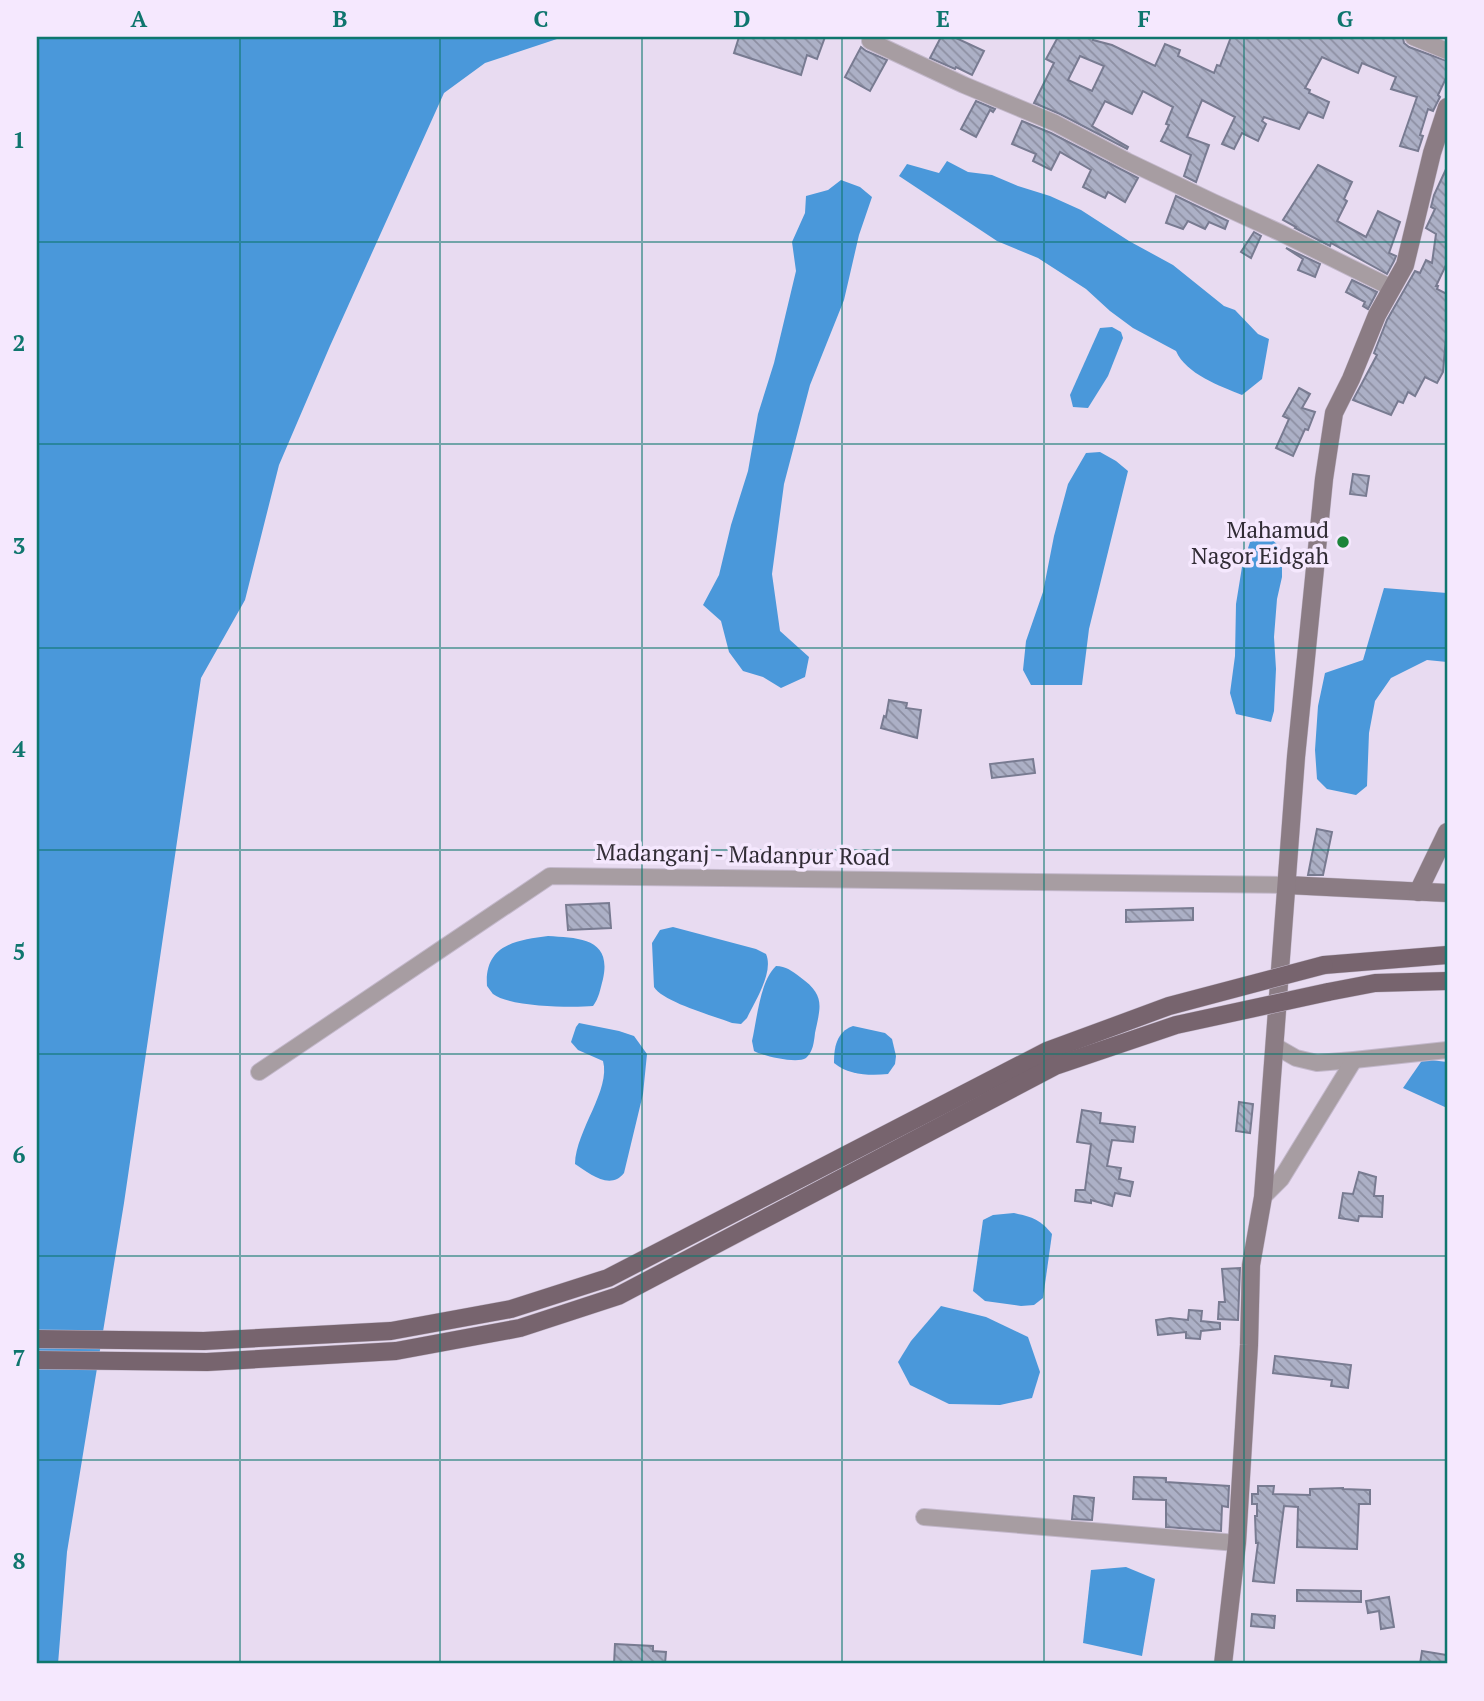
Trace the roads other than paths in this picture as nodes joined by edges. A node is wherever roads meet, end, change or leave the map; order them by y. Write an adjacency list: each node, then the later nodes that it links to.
1 (1413, 37): 3 (street)
2 (870, 41): 5 (street)
3 (1447, 51)
4 (1447, 107): 5 (street)
5 (1392, 288): 7 (street)
6 (1447, 832): 8 (street)
7 (1287, 885): 8 (street); 12 (street); 15 (street, Madanganj - Madanpur Road)
8 (1418, 892): 9 (street)
9 (1447, 893)
10 (1447, 955): 17 (main road, bridge)
11 (1446, 981): 18 (main road, bridge)
12 (1275, 1046): 14 (street); 16 (street)
13 (1447, 1050): 14 (street)
14 (1354, 1060): 16 (street)
15 (259, 1072)
16 (1263, 1197): 20 (street)
17 (37, 1339)
18 (37, 1360)
19 (924, 1517): 20 (street)
20 (1237, 1544): 21 (street)
21 (1223, 1664)

